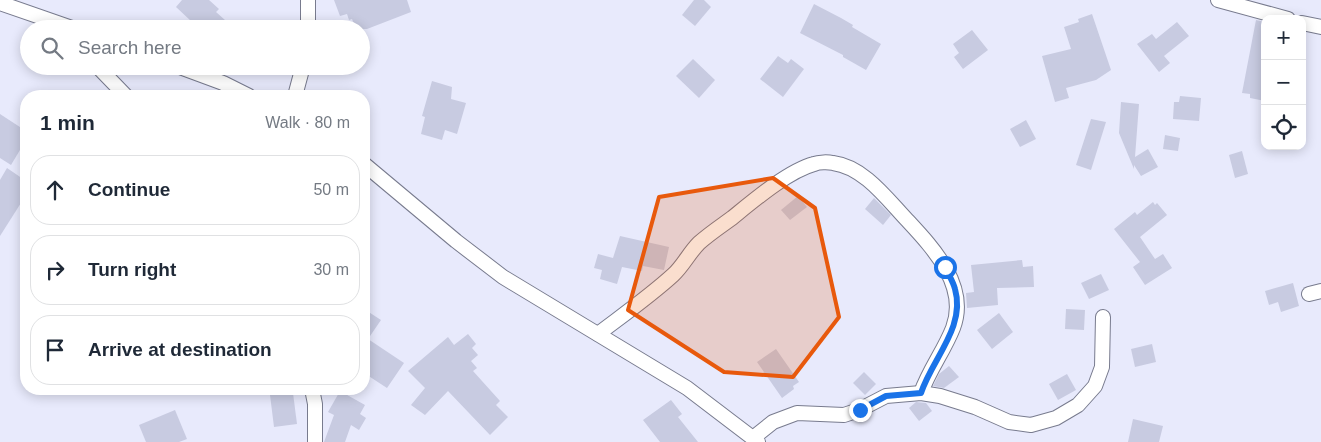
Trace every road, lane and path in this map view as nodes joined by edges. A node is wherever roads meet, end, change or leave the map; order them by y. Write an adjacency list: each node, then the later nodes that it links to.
1 (308, 0): 7 (street)
2 (1218, 0): 4 (street)
3 (0, 3): 5 (street)
4 (1273, 15)
5 (45, 19): 6 (street)
6 (48, 20)
7 (308, 20)
8 (1306, 24): 9 (street)
9 (1321, 27)
10 (106, 75): 13 (street)
11 (201, 75): 14 (street)
12 (301, 75): 15 (street)
13 (120, 90)
14 (237, 90)
15 (297, 90)
16 (370, 169): 18 (street)
17 (1103, 317): 19 (street)
18 (598, 334): 19 (street); 21 (street)
19 (921, 393): 21 (street)
20 (313, 395): 22 (street)
21 (756, 440)
22 (315, 442)

